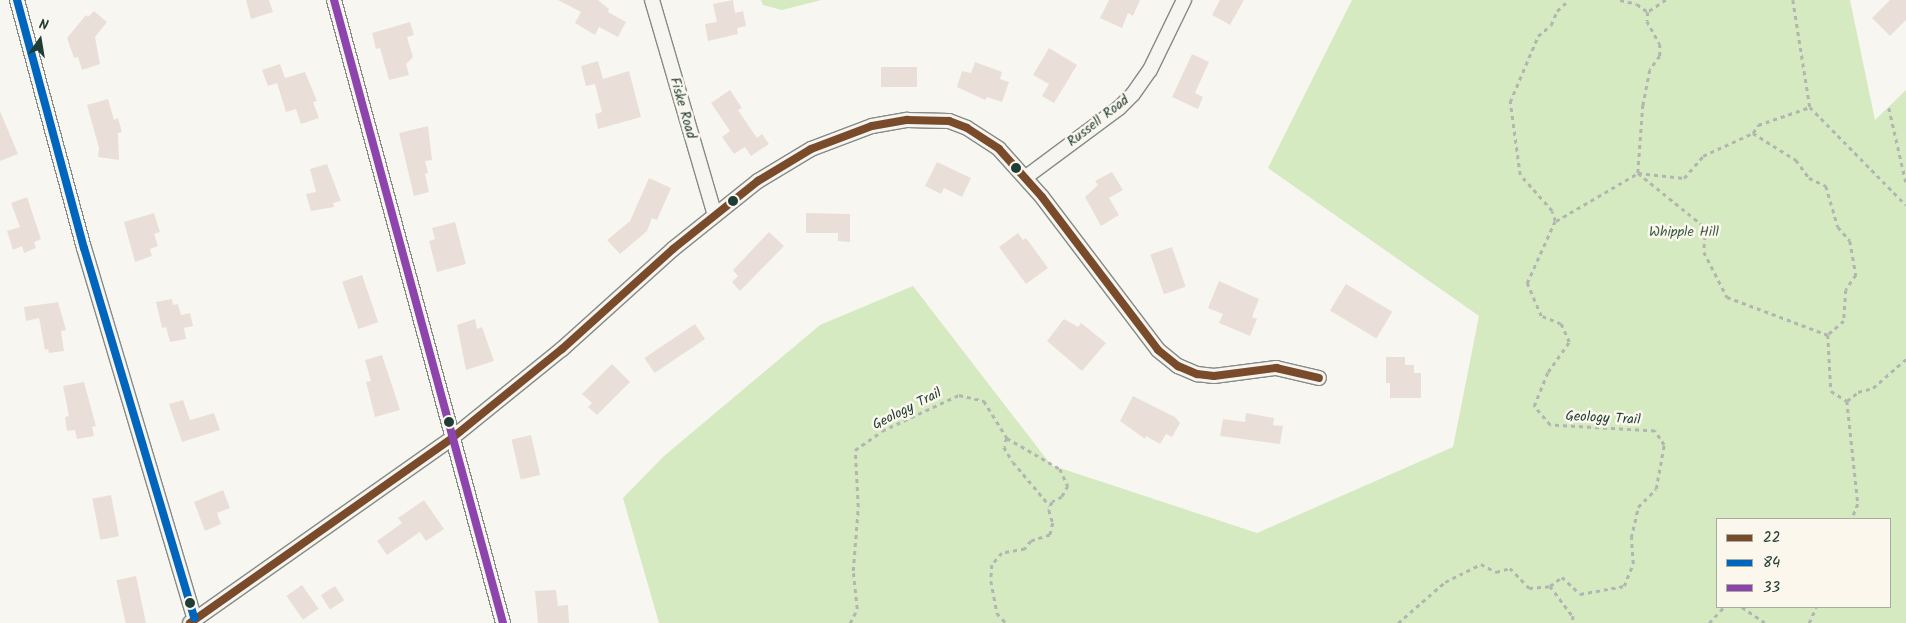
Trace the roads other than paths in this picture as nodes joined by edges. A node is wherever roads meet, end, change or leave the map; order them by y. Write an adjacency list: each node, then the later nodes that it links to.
1 (17, 0): 9 (street)
2 (334, 0): 8 (street)
3 (652, 0): 6 (street, Fiske Road)
4 (1184, 0): 5 (street, Russell Road)
5 (1026, 177): 6 (street); 7 (street)
6 (715, 216): 8 (street)
7 (1319, 378)
8 (452, 438): 9 (street); 10 (street)
9 (192, 620)
10 (503, 623)

